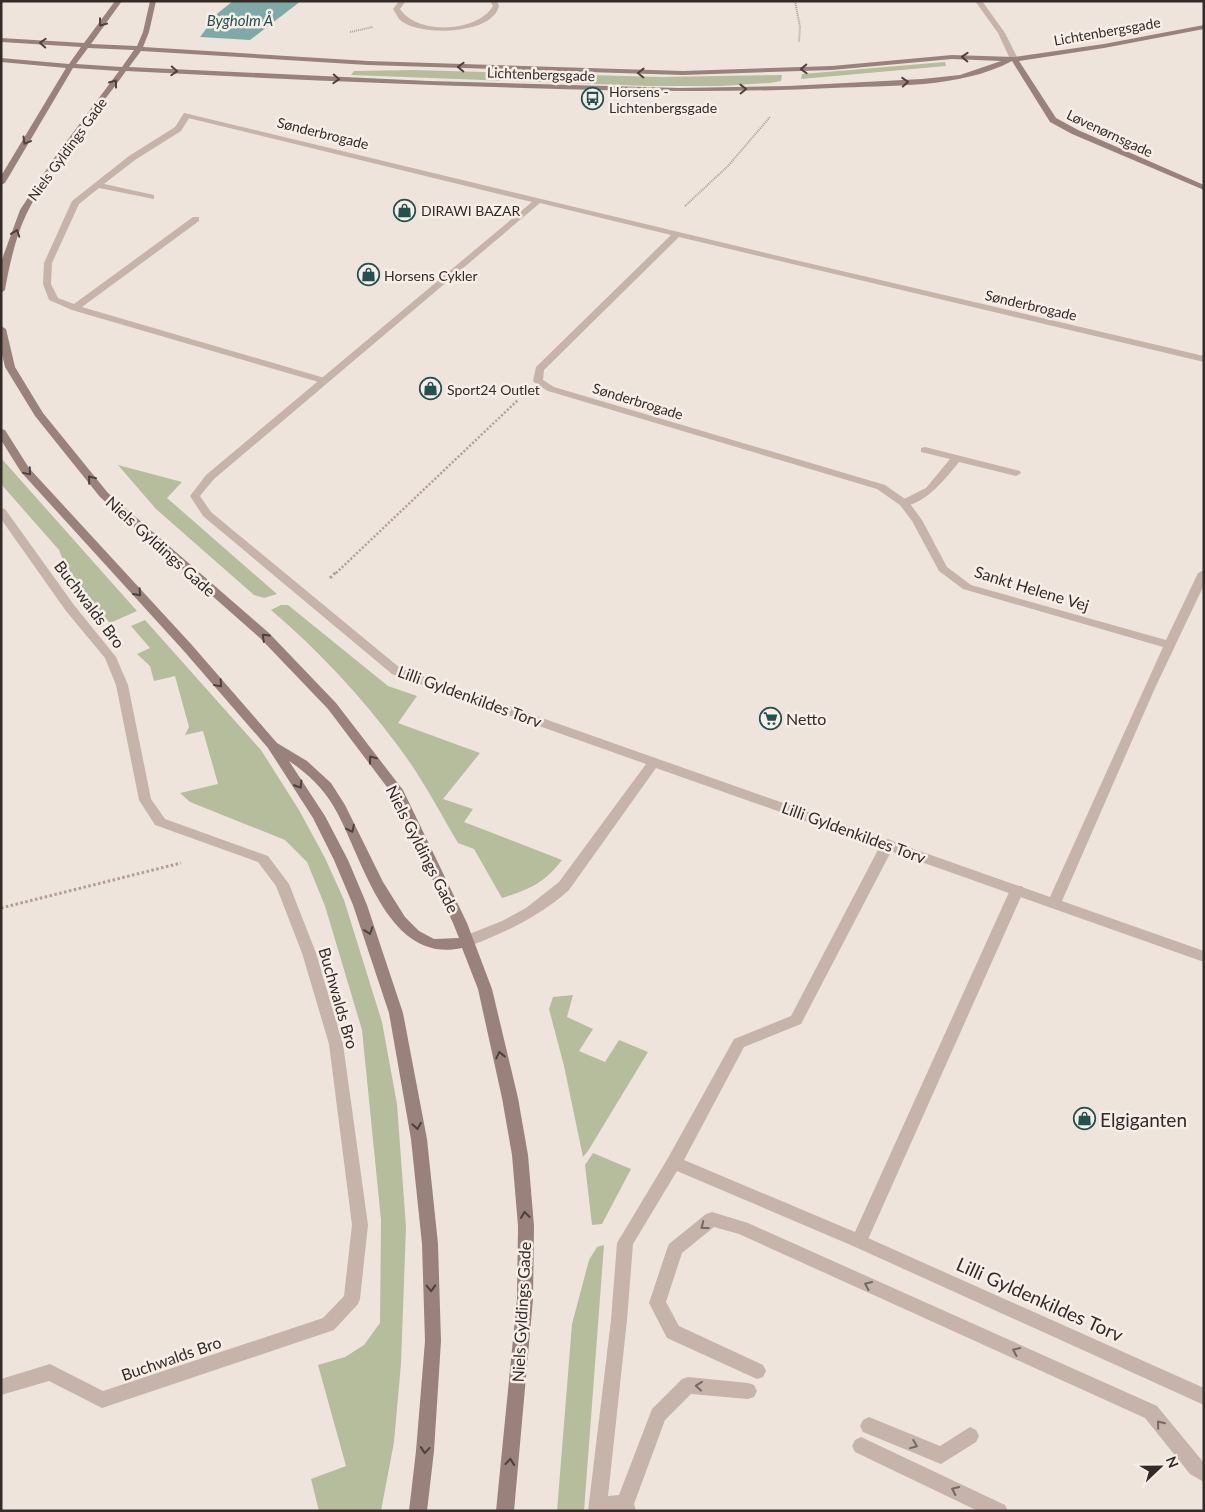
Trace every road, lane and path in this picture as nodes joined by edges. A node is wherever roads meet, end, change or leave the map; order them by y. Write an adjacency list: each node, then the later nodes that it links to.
1 (119, 1): 9 (street, one-way to 9)
2 (153, 1): 10 (street, Niels Gyldings Gade)
3 (403, 1): 4 (street)
4 (493, 1)
5 (795, 1): 15 (path)
6 (978, 1): 11 (street, Løvenørnsgade)
7 (1204, 27): 11 (street, Lichtenbergsgade)
8 (1, 40): 9 (street, one-way to 8)
9 (86, 45): 10 (street, Lichtenbergsgade); 13 (street)
10 (138, 49): 14 (street, Niels Gyldings Gade); 15 (street, Lichtenbergsgade, one-way to 10)
11 (1014, 59): 15 (street, Lichtenbergsgade, one-way to 15); 16 (street, Lichtenbergsgade, one-way to 11); 19 (street, Løvenørnsgade)
12 (1, 60): 13 (street)
13 (71, 66): 14 (street, Lichtenbergsgade); 17 (street, one-way to 17)
14 (125, 69): 16 (street, Lichtenbergsgade, one-way to 16); 25 (street, Niels Gyldings Gade, one-way to 14)
15 (794, 70)
16 (788, 88): 23 (path)
17 (1, 183)
18 (97, 185): 20 (street); 21 (street, Sønderbrogade); 26 (street)
19 (1204, 188)
20 (151, 197)
21 (538, 200): 23 (street, Sønderbrogade); 29 (street)
22 (196, 219): 26 (street)
23 (660, 230): 24 (street, Sønderbrogade)
24 (677, 234): 28 (street, Sønderbrogade); 30 (street)
25 (1, 290)
26 (75, 308): 29 (street)
27 (1, 329): 48 (street, Niels Gyldings Gade, one-way to 27)
28 (1204, 359)
29 (324, 381): 39 (street, Lilli Gyldenkildes Torv)
30 (538, 381): 35 (street, Sønderbrogade); 39 (path)
31 (1, 432): 41 (street, one-way to 41)
32 (925, 450): 33 (street)
33 (958, 458): 34 (street); 35 (street)
34 (1016, 473)
35 (904, 502): 37 (street, Sønderbrogade)
36 (1, 510): 44 (street, Buchwalds Bro)
37 (918, 520): 40 (street, Sankt Helene Vej)
38 (1204, 573): 40 (street)
39 (302, 591): 42 (street, Lilli Gyldenkildes Torv)
40 (1169, 645): 46 (street)
41 (272, 745): 48 (street, one-way to 48); 62 (street, one-way to 62)
42 (654, 762): 43 (street, Lilli Gyldenkildes Torv); 48 (street)
43 (888, 844): 45 (street, Lilli Gyldenkildes Torv); 50 (street)
44 (238, 849): 47 (path); 53 (street, Buchwalds Bro)
45 (1017, 890): 46 (street, Lilli Gyldenkildes Torv); 51 (street)
46 (1054, 904): 49 (street, Lilli Gyldenkildes Torv)
47 (1, 908)
48 (468, 941): 63 (street, Niels Gyldings Gade, one-way to 48)
49 (1204, 957)
50 (674, 1163): 51 (street, Lilli Gyldenkildes Torv); 60 (street)
51 (859, 1241): 55 (street, Lilli Gyldenkildes Torv)
52 (757, 1371): 59 (street, one-way to 52)
53 (1, 1387)
54 (748, 1391): 61 (street, one-way to 61)
55 (1204, 1397)
56 (869, 1426): 57 (street, one-way to 57)
57 (970, 1436)
58 (861, 1446): 64 (street, one-way to 58)
59 (1204, 1473)
60 (597, 1508): 61 (street)
61 (626, 1508)
62 (418, 1511)
63 (505, 1511)
64 (999, 1511)

